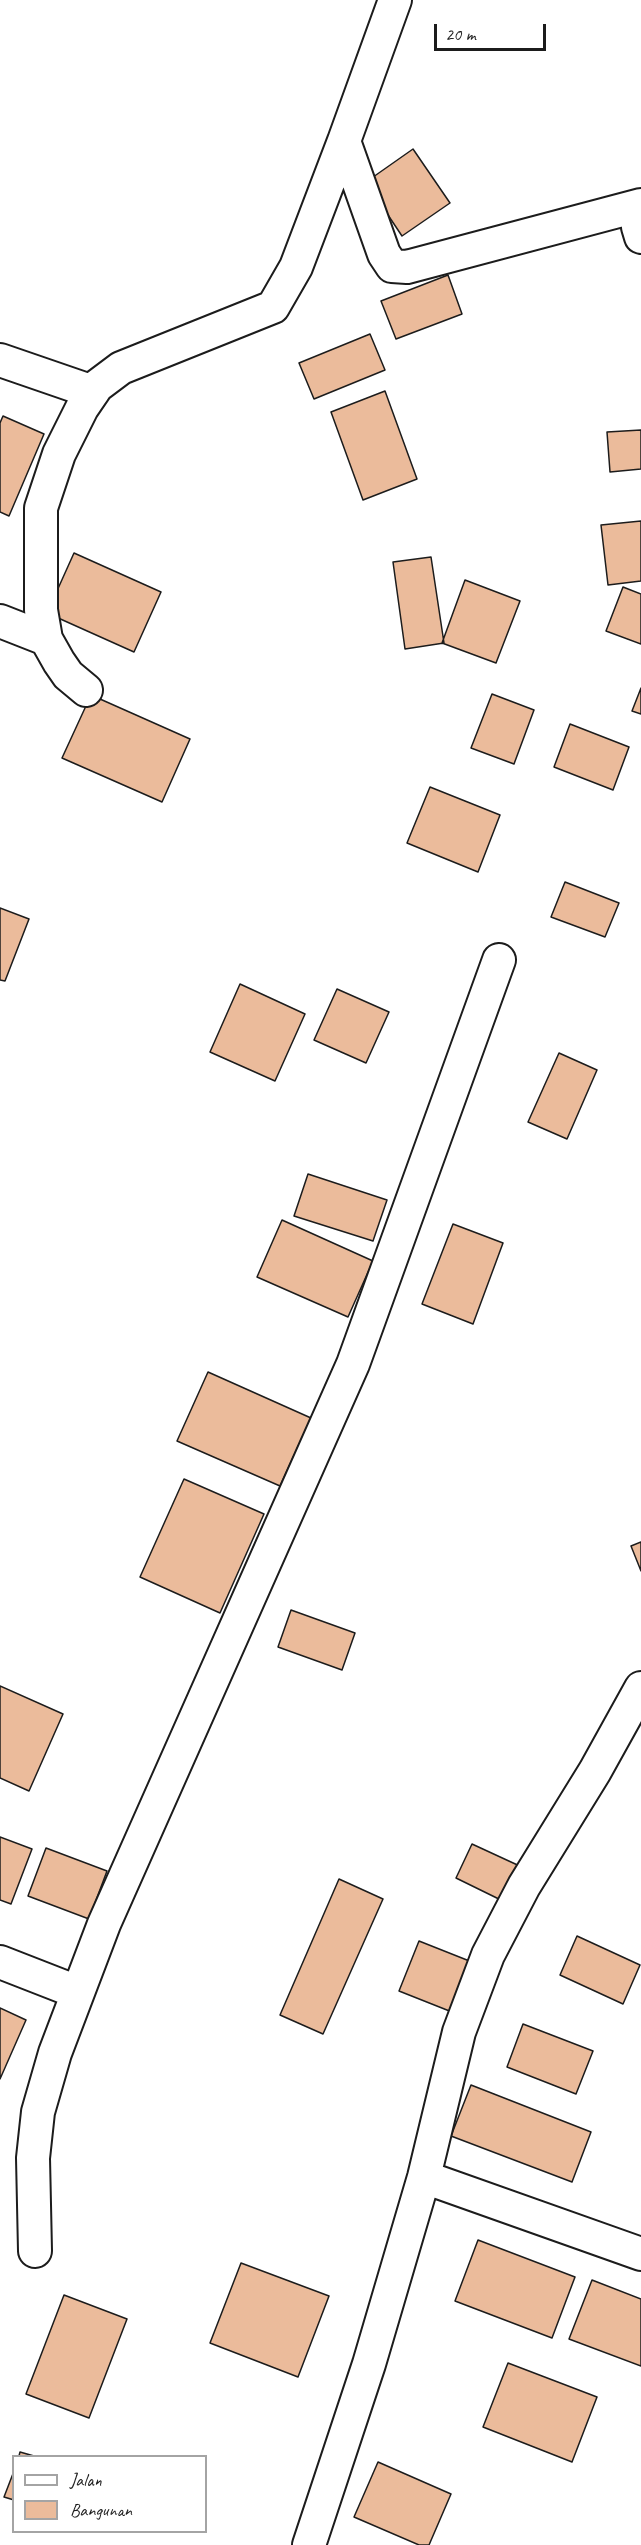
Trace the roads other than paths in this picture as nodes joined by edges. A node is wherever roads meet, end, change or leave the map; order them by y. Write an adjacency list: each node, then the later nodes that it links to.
1 (394, 0): 2 (street)
2 (344, 141): 3 (street); 7 (street)
3 (641, 205)
4 (641, 212): 5 (street)
5 (641, 237)
6 (0, 360): 7 (street)
7 (93, 393): 9 (street)
8 (0, 621): 9 (street)
9 (46, 639): 10 (street)
10 (86, 690)
11 (499, 960): 14 (street)
12 (641, 1688): 15 (street)
13 (0, 1962): 14 (street)
14 (77, 1992): 16 (street)
15 (424, 2177): 17 (street); 18 (street)
16 (35, 2251)
17 (641, 2254)
18 (309, 2545)

